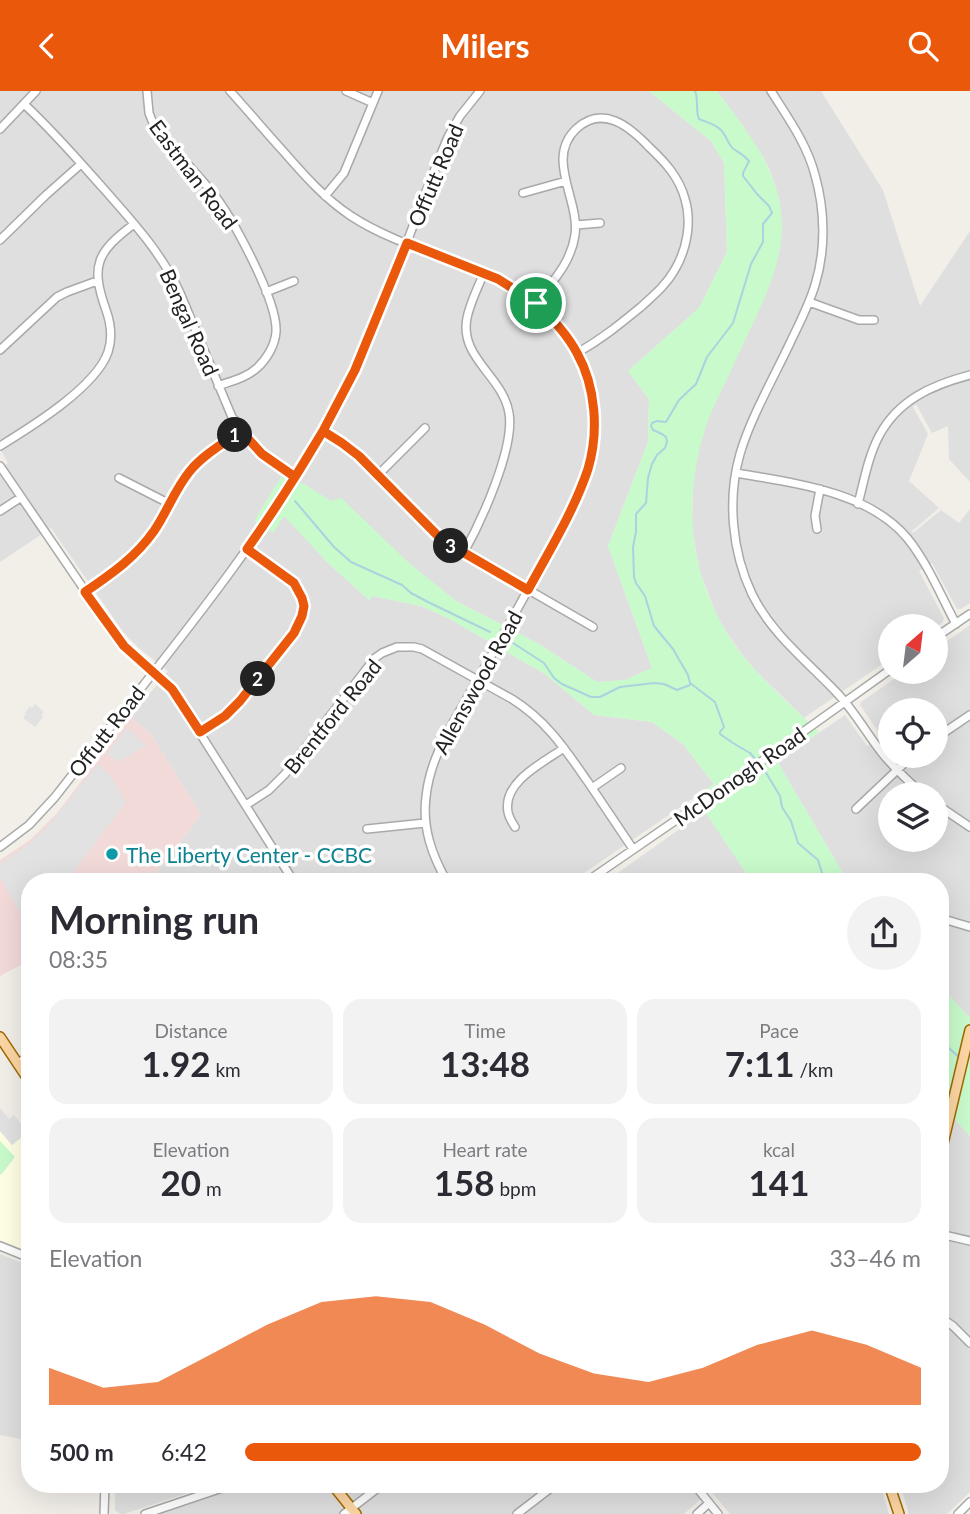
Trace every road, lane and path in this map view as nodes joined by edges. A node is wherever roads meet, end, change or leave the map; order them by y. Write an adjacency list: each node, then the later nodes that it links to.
1 (36, 91): 9 (street)
2 (148, 91): 23 (street, Eastman Road)
3 (230, 91): 14 (street, Allenswood Road)
4 (346, 91): 8 (street)
5 (378, 91): 8 (street)
6 (480, 91): 19 (street, Offutt Road)
7 (771, 91): 24 (street)
8 (373, 103): 14 (street)
9 (24, 105): 10 (street); 11 (street, Bengal Road)
10 (0, 129)
11 (81, 164): 15 (street, Bengal Road); 18 (street)
12 (566, 181): 13 (street); 17 (street); 28 (street)
13 (523, 193)
14 (325, 196): 19 (street, Allenswood Road)
15 (134, 223): 21 (street); 30 (street, Bengal Road)
16 (600, 223): 17 (street)
17 (576, 225): 25 (street)
18 (0, 240)
19 (407, 243): 20 (street, Allenswood Road); 33 (street, Offutt Road)
20 (484, 273): 25 (street, Allenswood Road); 47 (street)
21 (97, 281): 27 (street); 34 (street)
22 (294, 281): 23 (street)
23 (266, 292): 30 (street, Eastman Road)
24 (809, 302): 26 (street); 36 (street)
25 (536, 303): 28 (street, Allenswood Road)
26 (874, 320)
27 (0, 350)
28 (578, 353): 48 (street, Allenswood Road)
29 (970, 375): 42 (street)
30 (218, 386): 32 (street, Bengal Road)
31 (425, 428): 37 (street)
32 (241, 431): 38 (street, Bengal Road); 43 (street)
33 (323, 431): 37 (street); 38 (street, Offutt Road)
34 (0, 446)
35 (0, 466): 41 (street)
36 (736, 474): 40 (street); 57 (street)
37 (378, 475): 47 (street)
38 (295, 477): 46 (street, Offutt Road)
39 (119, 478): 43 (street)
40 (820, 489): 42 (street); 45 (street)
41 (20, 498): 44 (street); 49 (street)
42 (858, 503): 51 (street)
43 (170, 504): 49 (street)
44 (0, 511)
45 (817, 529)
46 (247, 549): 54 (street, Offutt Road); 60 (street)
47 (463, 554): 48 (street)
48 (528, 590): 52 (street); 56 (street, Allenswood Road)
49 (85, 592): 54 (street)
50 (970, 614): 51 (street)
51 (956, 624): 53 (street)
52 (593, 627)
53 (948, 629)
54 (154, 671): 60 (street); 73 (street, Offutt Road)
55 (878, 678): 57 (street, McDonogh Road)
56 (478, 680): 61 (street, Brentford Road); 66 (street, Brentford Road); 69 (street, Allenswood Road)
57 (845, 702): 63 (street); 74 (street, McDonogh Road)
58 (970, 715): 59 (street)
59 (948, 730)
60 (200, 732): 66 (street)
61 (564, 748): 65 (street, Brentford Road); 70 (street)
62 (621, 768): 65 (street)
63 (897, 770): 64 (street); 67 (street)
64 (910, 782)
65 (592, 788): 74 (street, Brentford Road)
66 (246, 805): 75 (street)
67 (856, 809)
68 (948, 812): 71 (street)
69 (425, 823): 72 (street); 76 (street, Allenswood Road)
70 (515, 827)
71 (970, 827)
72 (367, 829)
73 (0, 847)
74 (633, 849): 77 (street, McDonogh Road)
75 (288, 873)
76 (442, 873)
77 (599, 873)
78 (949, 921): 79 (street)
79 (970, 927)
80 (970, 1030): 85 (main road)
81 (0, 1037): 83 (main road)
82 (21, 1061): 83 (street)
83 (17, 1064): 84 (main road)
84 (21, 1070)
85 (949, 1112)
86 (949, 1236): 87 (street)
87 (970, 1241)
88 (0, 1245): 89 (street)
89 (21, 1254)
90 (949, 1323): 91 (street)
91 (970, 1343)
92 (105, 1493): 102 (street)
93 (207, 1493): 103 (street)
94 (338, 1493): 101 (main road)
95 (372, 1493): 101 (street)
96 (544, 1493): 104 (street)
97 (701, 1493): 100 (street)
98 (892, 1493): 107 (main road)
99 (970, 1502): 108 (street)
100 (709, 1503): 105 (street); 106 (street)
101 (350, 1512)
102 (104, 1514)
103 (145, 1514)
104 (517, 1514)
105 (696, 1514)
106 (718, 1514)
107 (899, 1514)
108 (958, 1514)

